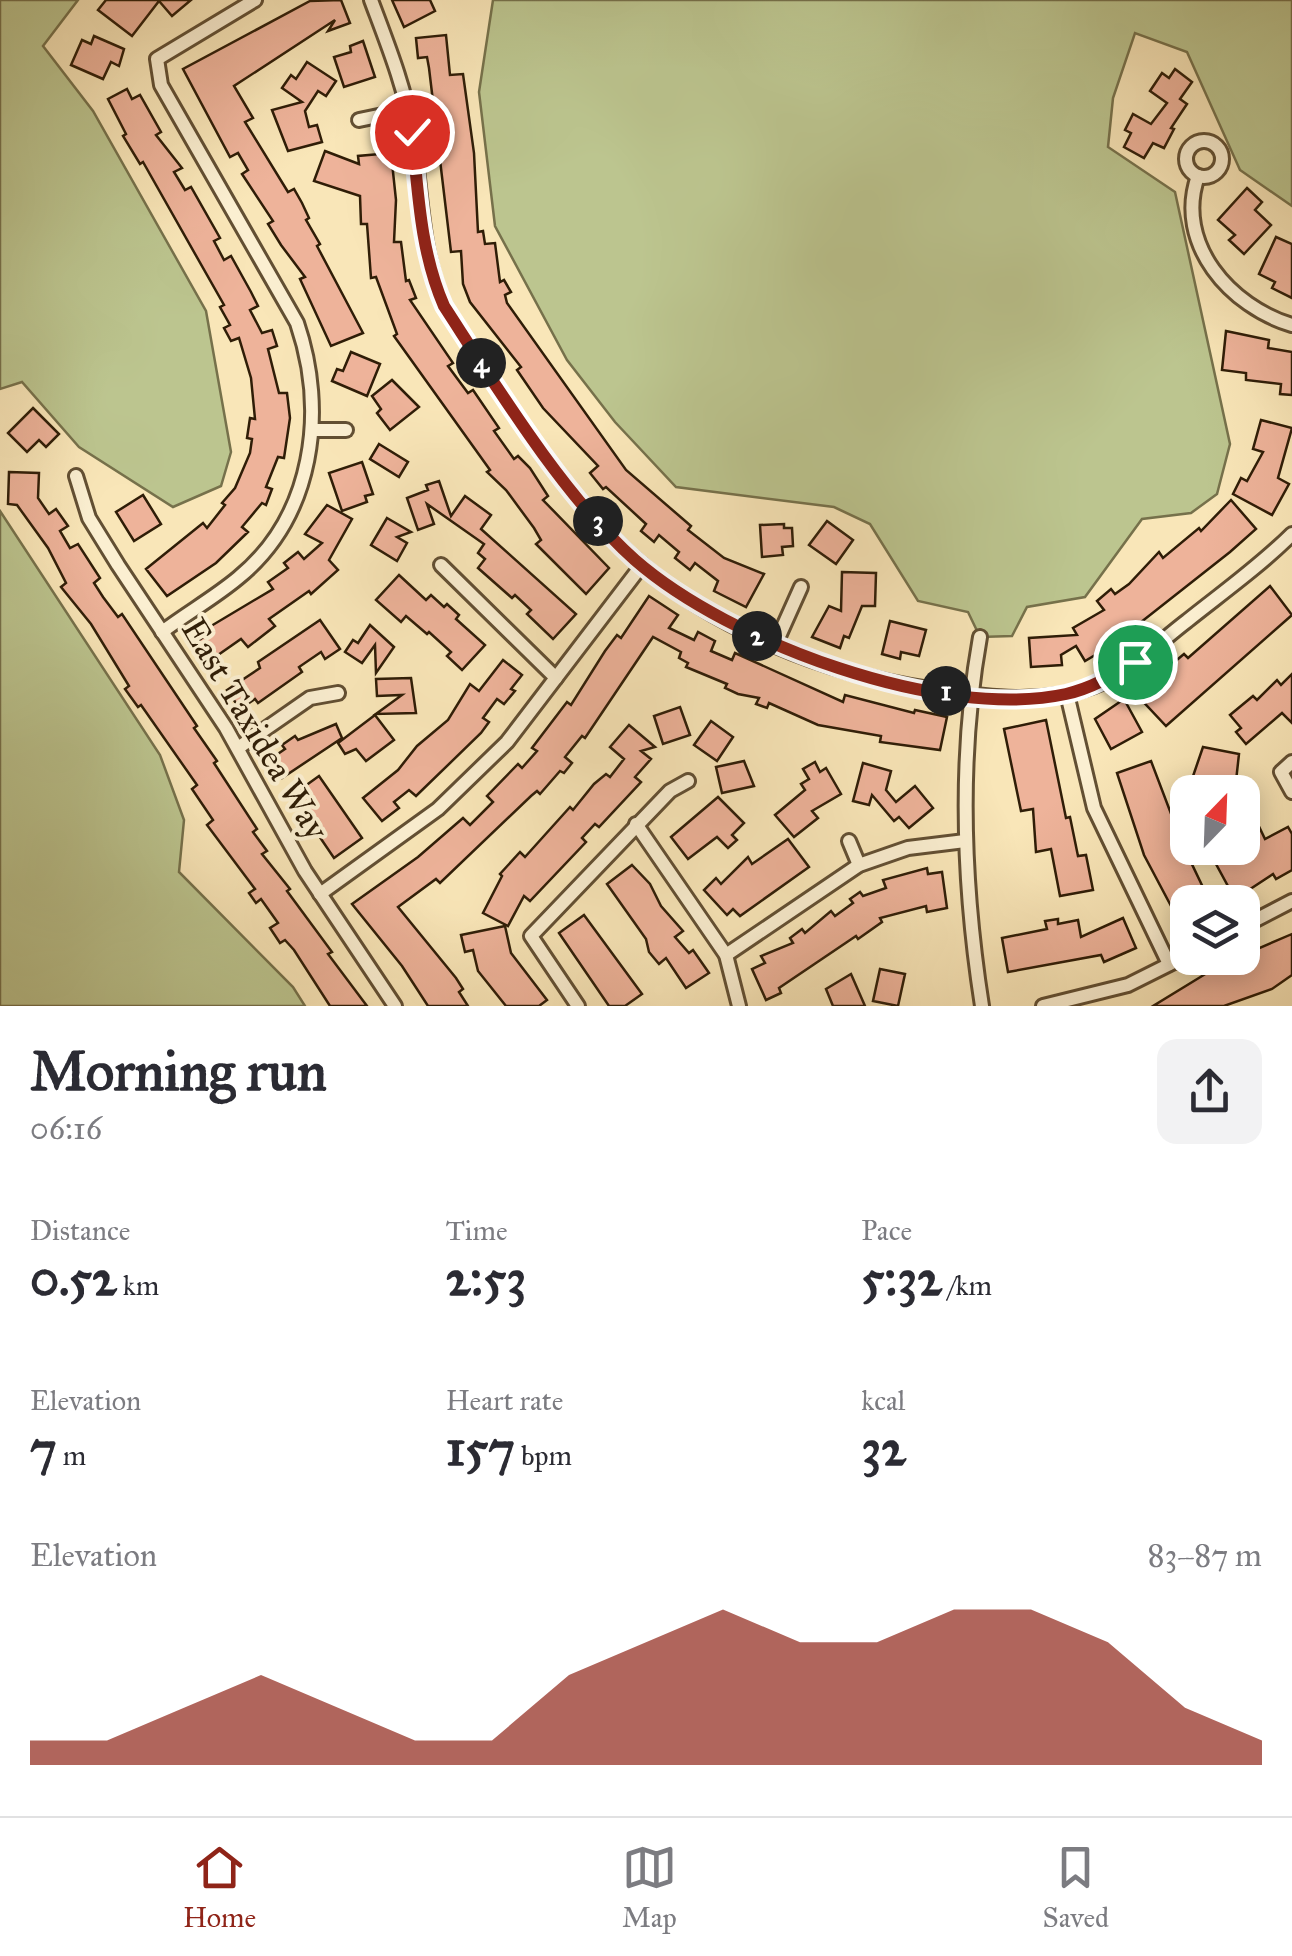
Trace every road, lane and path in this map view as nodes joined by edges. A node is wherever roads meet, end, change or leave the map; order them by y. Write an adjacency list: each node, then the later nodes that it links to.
1 (255, 0): 7 (street)
2 (370, 0): 3 (street)
3 (407, 110): 4 (street); 12 (street)
4 (359, 120)
5 (1198, 176): 6 (street)
6 (1292, 325)
7 (312, 430): 8 (street); 14 (street)
8 (346, 430)
9 (76, 476): 14 (street, East Taxidea Way)
10 (1292, 534): 19 (street)
11 (441, 565): 17 (street)
12 (642, 565): 16 (street); 17 (street)
13 (802, 587): 16 (street)
14 (162, 632): 21 (street, East Taxidea Way)
15 (980, 637): 20 (street)
16 (775, 645): 20 (street)
17 (556, 678): 29 (street)
18 (338, 693): 21 (street)
19 (1067, 694): 20 (street); 33 (street)
20 (971, 695): 27 (street)
21 (238, 748): 29 (street, East Taxidea Way)
22 (1286, 767): 24 (street)
23 (688, 781): 25 (street)
24 (1292, 792)
25 (636, 824): 32 (street); 35 (street)
26 (849, 841): 28 (street)
27 (964, 841): 28 (street); 37 (street)
28 (859, 864): 32 (street)
29 (320, 894): 34 (street, East Taxidea Way)
30 (1292, 901): 31 (street)
31 (1260, 918)
32 (726, 955): 36 (street)
33 (1169, 964): 38 (street)
34 (396, 1006)
35 (578, 1006)
36 (740, 1006)
37 (982, 1006)
38 (1043, 1006)

